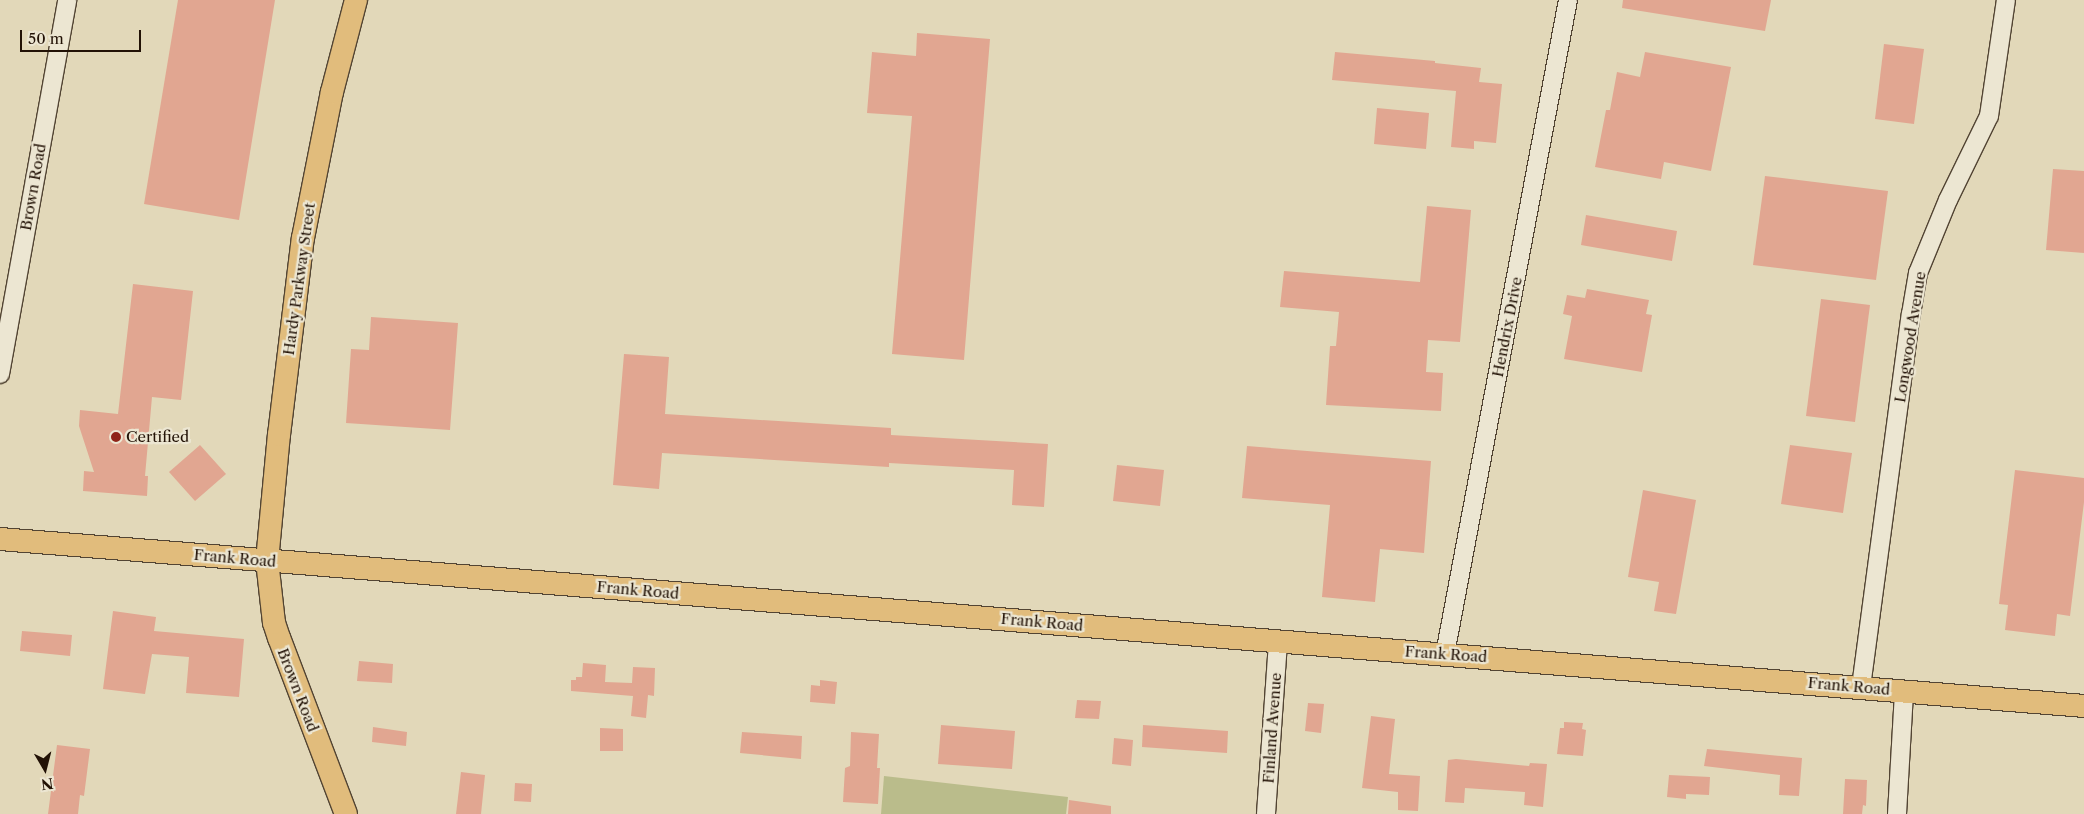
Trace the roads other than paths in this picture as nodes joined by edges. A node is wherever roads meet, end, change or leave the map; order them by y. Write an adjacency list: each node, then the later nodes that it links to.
1 (67, 0): 5 (street, Brown Road)
2 (356, 0): 7 (main road, Hardy Parkway Street)
3 (1568, 0): 9 (street, Hendrix Drive)
4 (2006, 0): 10 (street, Longwood Avenue)
5 (0, 374)
6 (0, 539): 7 (main road, Frank Road)
7 (267, 561): 8 (main road, Frank Road); 13 (main road, Brown Road)
8 (1278, 642): 9 (main road, Frank Road); 14 (street, Finland Avenue)
9 (1445, 654): 10 (main road, Frank Road)
10 (1861, 687): 11 (main road, Frank Road)
11 (1904, 691): 12 (main road, Frank Road); 15 (street)
12 (2084, 706)
13 (346, 814)
14 (1266, 814)
15 (1897, 814)

